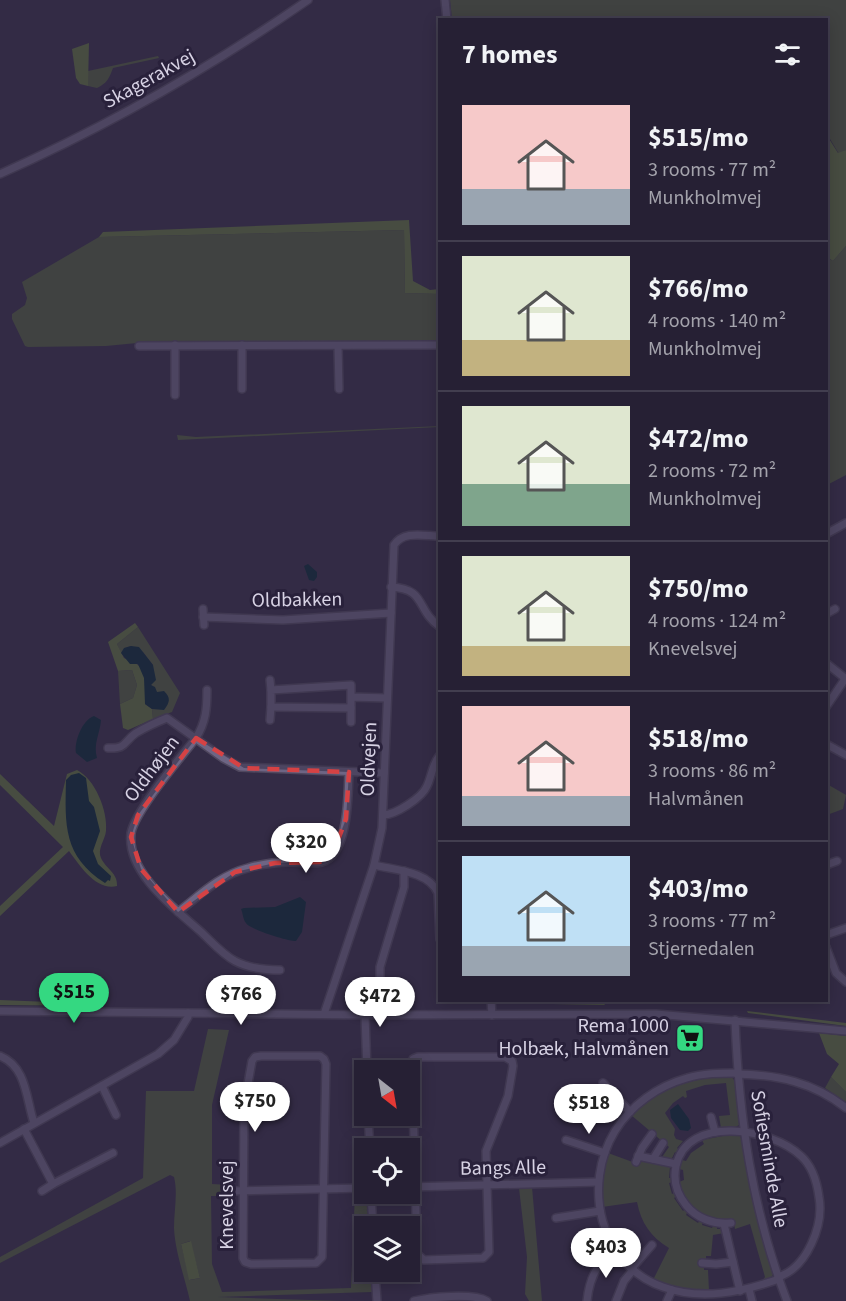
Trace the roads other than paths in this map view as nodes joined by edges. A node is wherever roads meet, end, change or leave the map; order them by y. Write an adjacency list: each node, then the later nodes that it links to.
1 (308, 0): 4 (street, Skagerakvej)
2 (445, 0): 3 (street)
3 (447, 18)
4 (0, 174)
5 (175, 345): 6 (street); 8 (street); 12 (street)
6 (242, 345): 9 (street); 10 (street)
7 (438, 345): 9 (street)
8 (139, 346)
9 (338, 346): 11 (street)
10 (242, 389)
11 (339, 389)
12 (175, 395)
13 (846, 523): 14 (street)
14 (828, 533)
15 (438, 536): 16 (street, Oldvejen)
16 (391, 587): 18 (street, Oldvejen); 21 (street)
17 (835, 609): 19 (street)
18 (391, 613): 20 (street, Oldbakken); 28 (street, Oldvejen)
19 (828, 613)
20 (204, 617)
21 (438, 625)
22 (828, 665): 23 (street)
23 (845, 679): 29 (street)
24 (270, 680): 26 (street)
25 (207, 690): 34 (street, Oldhøjen)
26 (271, 690): 27 (street); 30 (street)
27 (351, 698): 28 (street); 31 (street)
28 (387, 698): 40 (street, Oldvejen)
29 (828, 704)
30 (271, 707): 31 (street); 32 (street)
31 (351, 708): 33 (street)
32 (270, 720)
33 (351, 722)
34 (196, 738): 36 (street, Oldhøjen); 39 (street, Oldhøjen); 47 (street, Oldhøjen)
35 (828, 745): 37 (street)
36 (108, 748)
37 (846, 755)
38 (438, 758): 41 (street)
39 (349, 772): 40 (street, Oldhøjen); 47 (street)
40 (384, 773): 41 (street, Oldvejen)
41 (383, 815): 44 (street, Oldvejen)
42 (837, 861): 43 (street)
43 (828, 864)
44 (374, 865): 45 (street); 57 (street, Oldvejen)
45 (404, 871): 46 (street); 52 (street)
46 (438, 906)
47 (178, 912): 51 (street, Oldhøjen)
48 (846, 928): 49 (street)
49 (828, 934)
50 (828, 952): 53 (street)
51 (280, 970)
52 (381, 979)
53 (846, 982)
54 (491, 1002): 59 (street)
55 (0, 1011): 56 (street)
56 (188, 1013): 57 (street); 66 (street)
57 (324, 1014): 58 (street)
58 (365, 1015): 59 (street); 63 (street)
59 (492, 1015): 60 (street)
60 (735, 1020): 61 (street); 64 (street, Sofiesminde Alle)
61 (846, 1031)
62 (0, 1056): 71 (street)
63 (367, 1060)
64 (737, 1074): 67 (street); 68 (street); 74 (street, Sofiesminde Alle)
65 (603, 1083): 68 (street)
66 (102, 1086): 69 (street); 71 (street)
67 (846, 1108)
68 (630, 1112): 81 (street)
69 (116, 1115)
70 (711, 1118): 73 (street)
71 (34, 1123): 72 (street)
72 (24, 1129): 78 (street); 85 (street)
73 (715, 1132): 74 (street); 83 (street)
74 (743, 1132): 101 (street, Sofiesminde Alle); 101 (street)
75 (652, 1134): 82 (street)
76 (412, 1138): 86 (street)
77 (566, 1140): 81 (street)
78 (0, 1143)
79 (663, 1143): 82 (street)
80 (113, 1153): 85 (street)
81 (605, 1153): 84 (street)
82 (653, 1159): 83 (street)
83 (676, 1164): 98 (street)
84 (598, 1182): 86 (street, Bangs Alle); 94 (street)
85 (53, 1184): 90 (street)
86 (487, 1185): 87 (street, Bangs Alle); 93 (street)
87 (420, 1187)
88 (354, 1188): 89 (street)
89 (323, 1189): 92 (street); 92 (street, Knevelsvej); 92 (street, Knevelsvej)
90 (42, 1191)
91 (232, 1191): 92 (street)
92 (243, 1191)
93 (413, 1204)
94 (600, 1211): 95 (street); 97 (street)
95 (556, 1218)
96 (652, 1245): 100 (street)
97 (615, 1251): 100 (street); 110 (street)
98 (733, 1262): 99 (street); 105 (street)
99 (702, 1263)
100 (632, 1269): 104 (street); 111 (street)
101 (779, 1278): 103 (street); 114 (street, Sofiesminde Alle)
102 (376, 1282): 107 (street)
103 (749, 1289): 105 (street); 113 (street)
104 (672, 1290): 106 (street); 112 (street)
105 (740, 1291): 106 (street)
106 (711, 1297)
107 (377, 1301)
108 (414, 1301): 109 (street)
109 (487, 1301)
110 (587, 1301)
111 (616, 1301)
112 (667, 1301)
113 (752, 1301)
114 (787, 1301)

